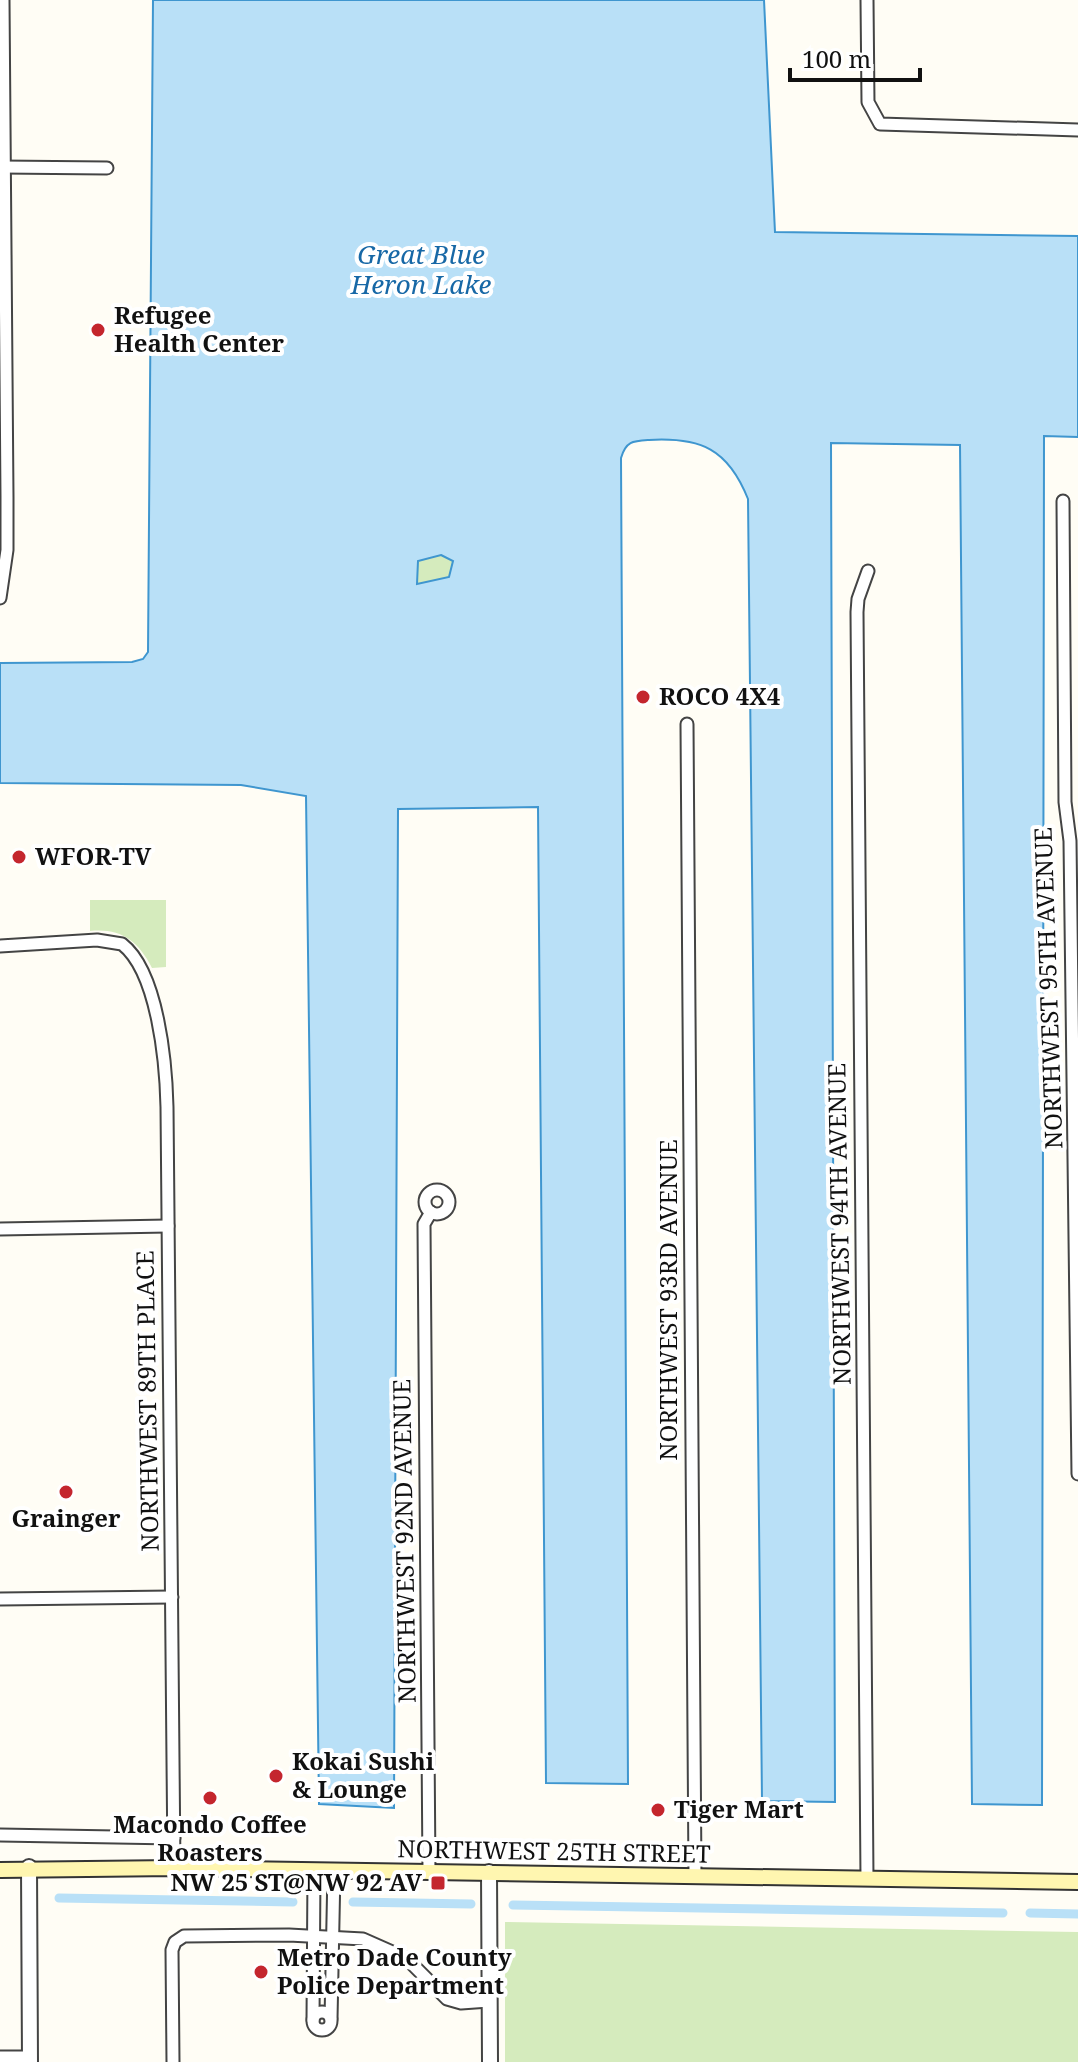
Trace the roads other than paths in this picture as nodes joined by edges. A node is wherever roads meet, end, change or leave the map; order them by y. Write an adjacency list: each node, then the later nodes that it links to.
1 (3, 0): 4 (street)
2 (867, 0): 3 (street)
3 (1078, 130)
4 (2, 167): 5 (street); 7 (street)
5 (107, 168)
6 (1063, 501): 15 (street, NORTHWEST 95TH AVENUE)
7 (4, 515): 9 (street)
8 (868, 571): 29 (street, NORTHWEST 94TH AVENUE)
9 (0, 598)
10 (687, 724): 28 (street, NORTHWEST 93RD AVENUE)
11 (0, 946): 13 (street, NORTHWEST 89TH PLACE)
12 (431, 1212): 26 (street, NORTHWEST 92ND AVENUE)
13 (168, 1226): 14 (street); 16 (street, NORTHWEST 89TH PLACE)
14 (0, 1229)
15 (1078, 1474)
16 (172, 1597): 17 (street); 19 (street, NORTHWEST 89TH PLACE)
17 (0, 1599)
18 (0, 1835): 19 (street)
19 (174, 1838): 22 (street, NORTHWEST 89TH PLACE)
20 (0, 1860): 21 (main road, NORTHWEST 25TH STREET)
21 (29, 1867): 22 (main road, NORTHWEST 25TH STREET); 23 (main road, NORTHWEST 25TH STREET); 37 (street)
22 (174, 1868): 24 (main road, NORTHWEST 25TH STREET)
23 (0, 1870)
24 (314, 1870): 25 (main road, NORTHWEST 25TH STREET); 31 (street)
25 (334, 1870): 26 (main road, NORTHWEST 25TH STREET); 32 (street)
26 (429, 1872): 27 (main road, NORTHWEST 25TH STREET)
27 (489, 1872): 28 (main road, NORTHWEST 25TH STREET); 35 (street)
28 (695, 1876): 29 (main road, NORTHWEST 25TH STREET)
29 (867, 1879): 30 (main road, NORTHWEST 25TH STREET)
30 (1078, 1882)
31 (313, 1919): 32 (street); 33 (street)
32 (333, 1919): 34 (street)
33 (313, 1937): 34 (street); 34 (street); 38 (street)
34 (333, 1938): 35 (street)
35 (489, 2001): 39 (street)
36 (0, 2057): 37 (street)
37 (30, 2060)
38 (173, 2062)
39 (490, 2062)

